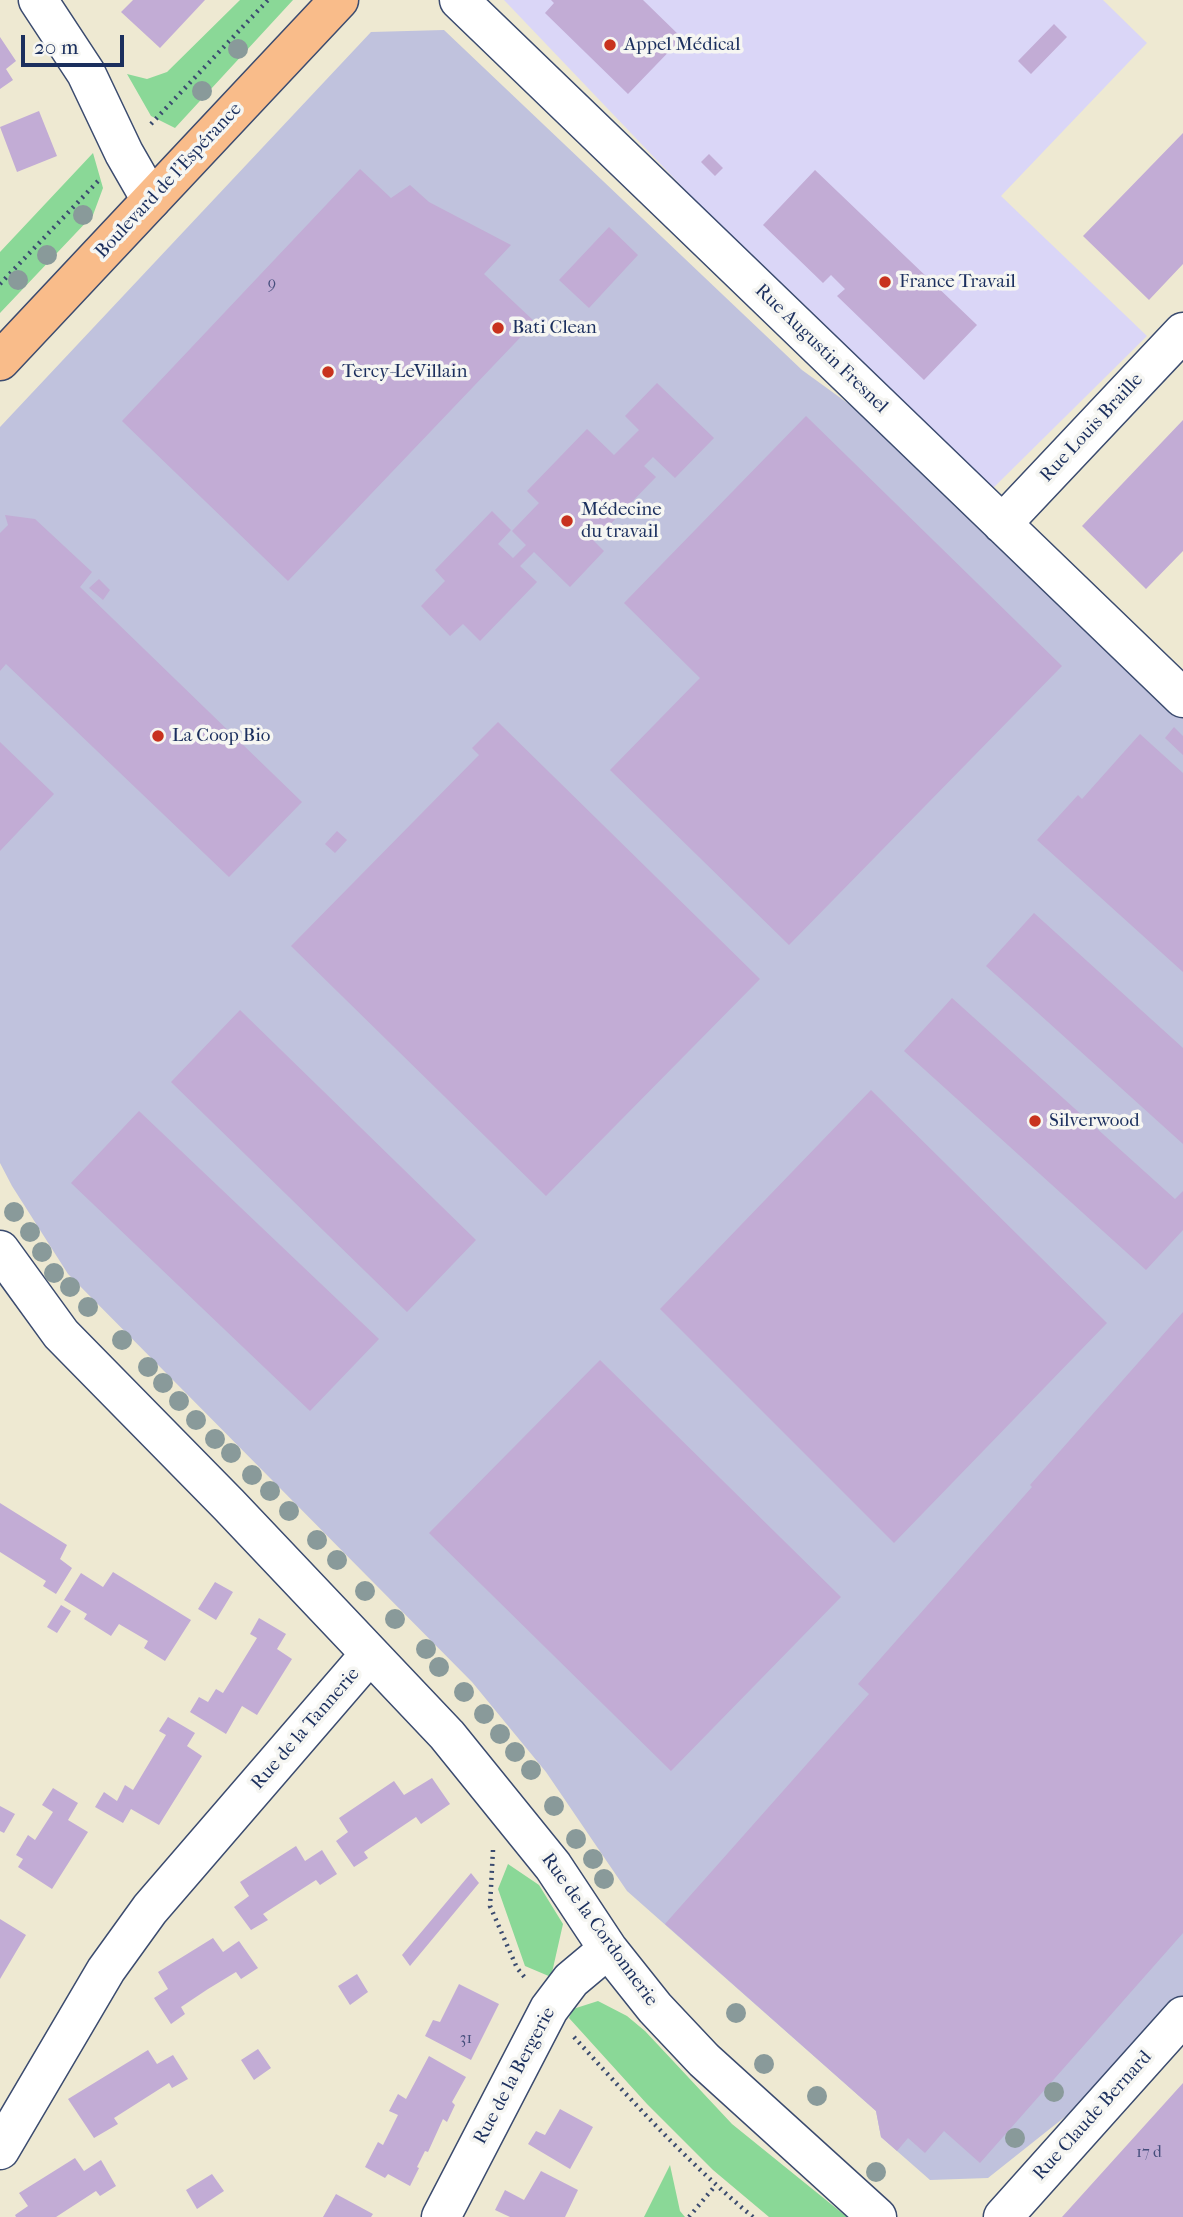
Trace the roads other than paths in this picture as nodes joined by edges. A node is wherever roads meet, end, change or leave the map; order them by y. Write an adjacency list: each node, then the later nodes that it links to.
1 (38, 0): 4 (street)
2 (339, 0): 4 (main road, Boulevard de l'Espérance)
3 (460, 0): 7 (street, Rue Augustin Fresnel)
4 (151, 200): 6 (main road, Boulevard de l'Espérance)
5 (1183, 332): 7 (street, Rue Louis Braille)
6 (0, 361)
7 (1002, 524): 8 (street, Rue Augustin Fresnel)
8 (1183, 698)
9 (0, 1250): 10 (street, Rue de la Tannerie)
10 (370, 1654): 11 (street, Rue de la Cordonnerie); 13 (street, Rue de la Tannerie)
11 (608, 1949): 14 (street, Rue de la Bergerie); 15 (street, Rue de la Cordonnerie)
12 (1183, 2016): 16 (street, Rue Claude Bernard)
13 (0, 2151)
14 (441, 2217)
15 (877, 2217)
16 (1003, 2217)

